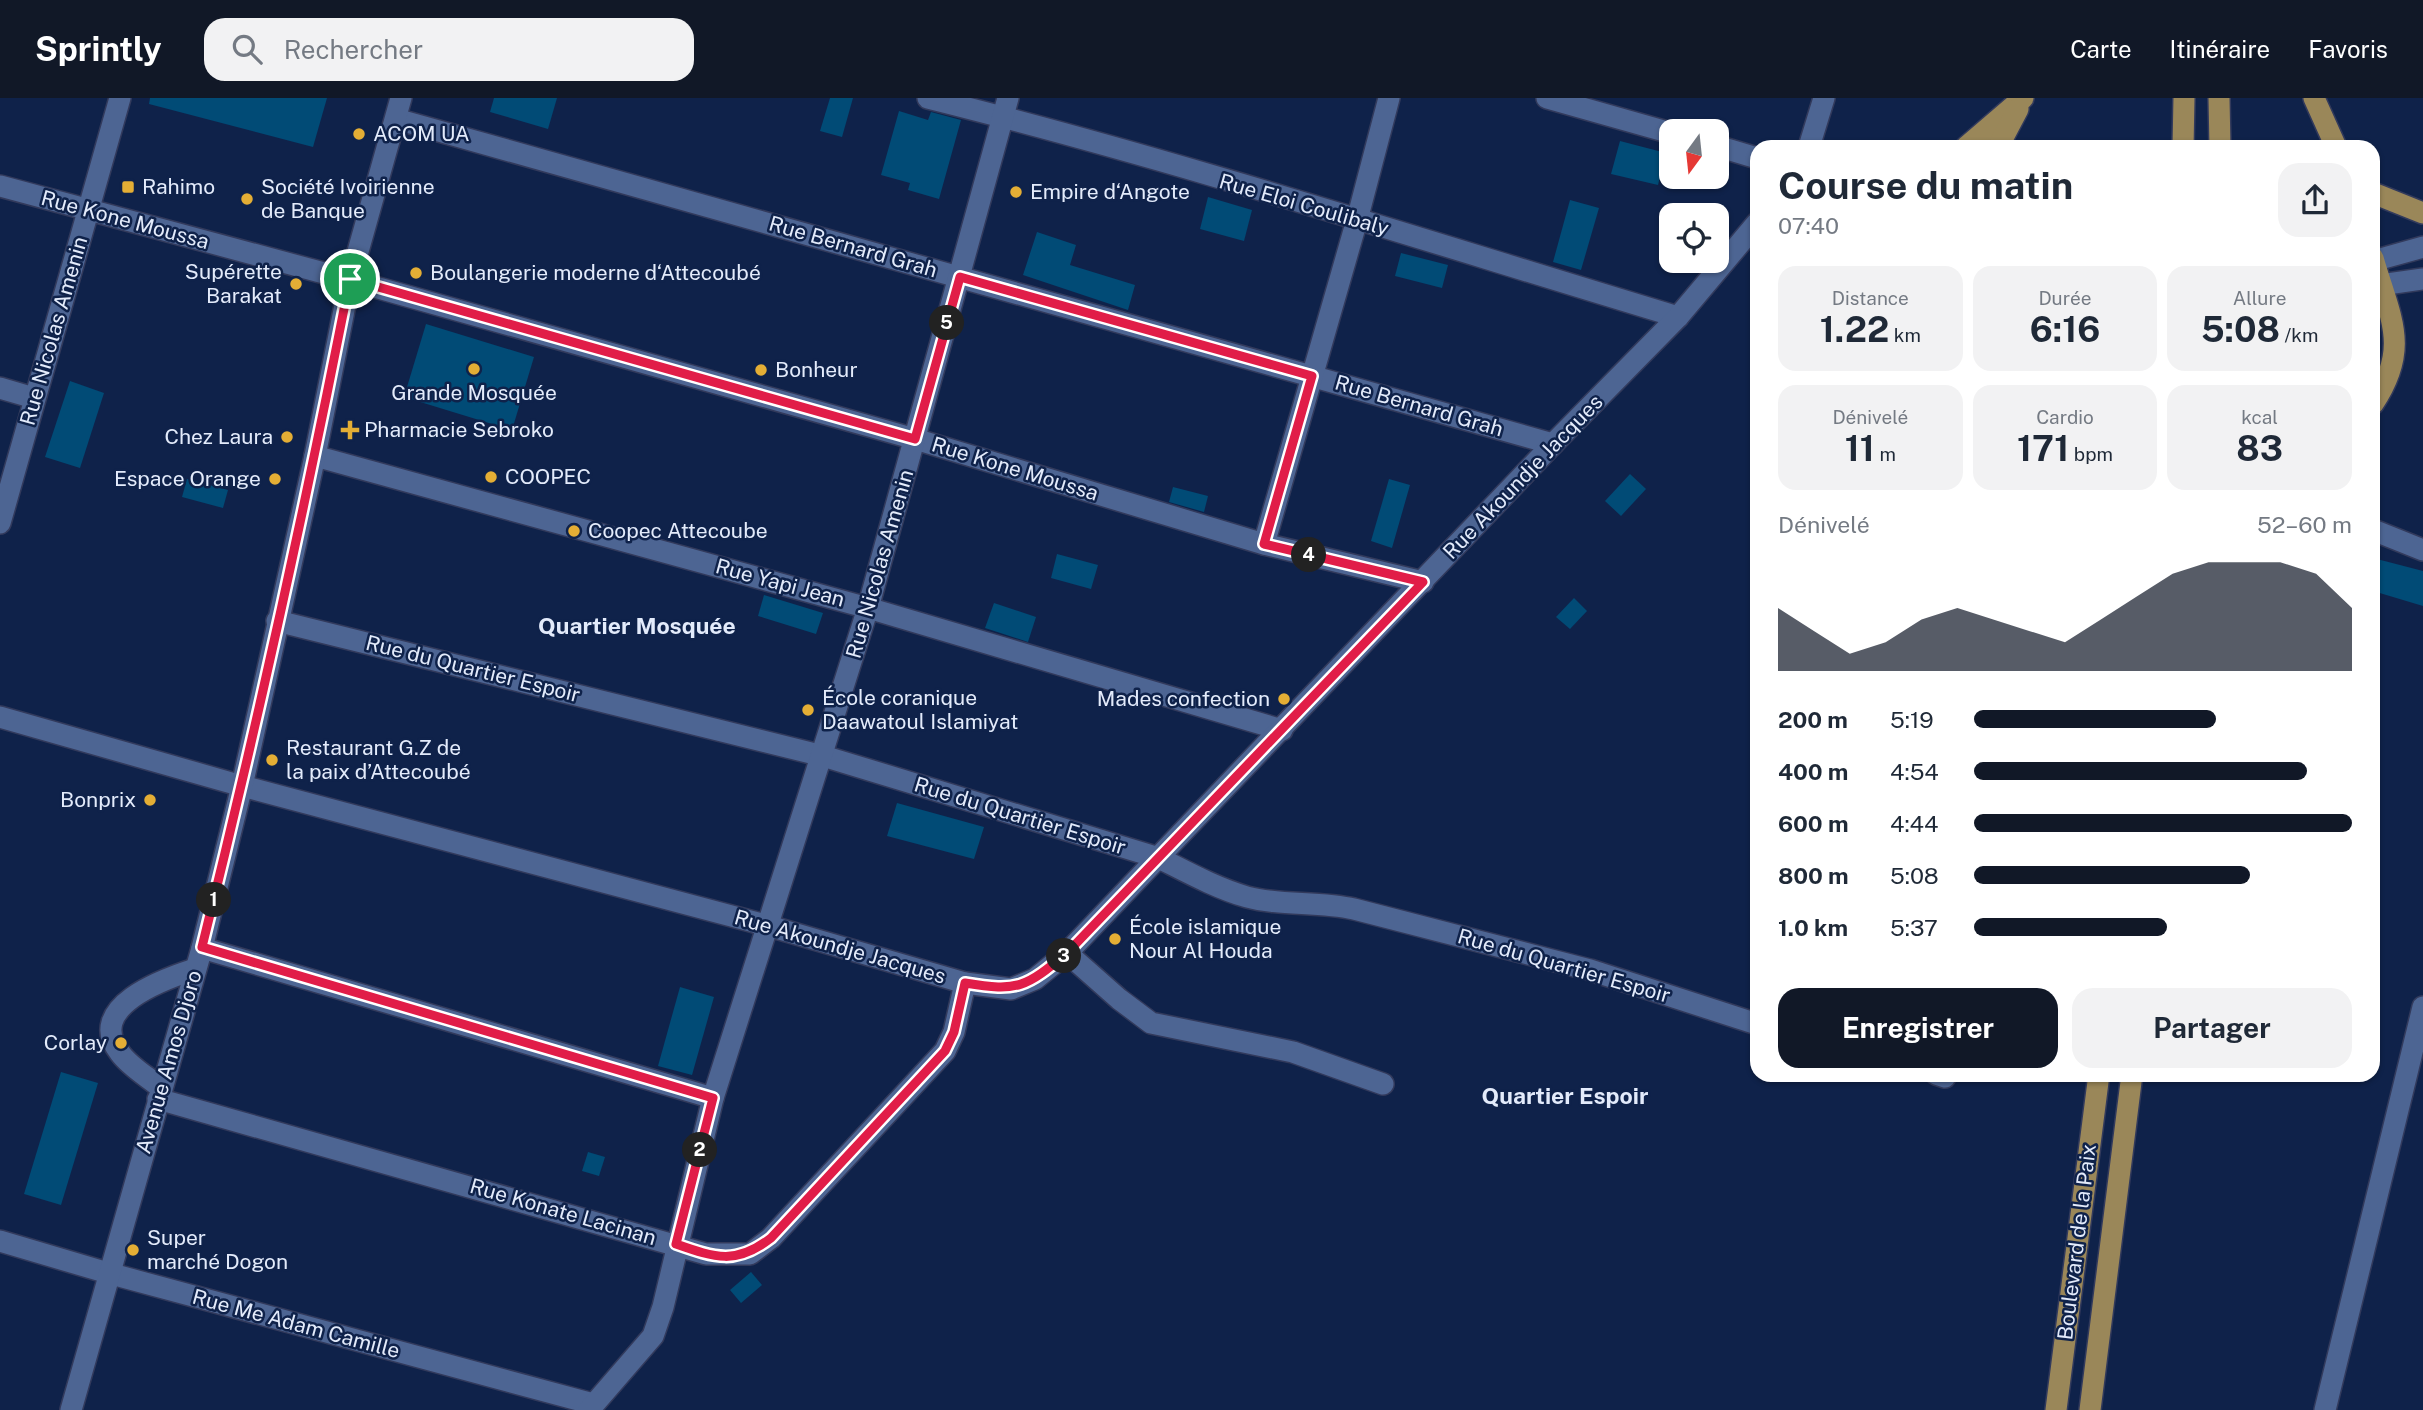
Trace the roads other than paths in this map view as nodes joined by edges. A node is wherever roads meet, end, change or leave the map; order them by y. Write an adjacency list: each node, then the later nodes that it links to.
1 (120, 98): 23 (street, Rue Nicolas Amenin)
2 (928, 98): 10 (street, Rue Eloi Coulibaly)
3 (1389, 98): 25 (street)
4 (1547, 98): 12 (street)
5 (1824, 98): 13 (street)
6 (2023, 98): 14 (main road); 15 (main road)
7 (2184, 98): 16 (main road)
8 (2218, 98): 17 (main road)
9 (2314, 98): 18 (main road)
10 (1006, 107): 25 (street, Rue Eloi Coulibaly); 29 (street, Rue Nicolas Amenin)
11 (399, 108): 29 (street, Rue Bernard Grah); 30 (street, Avenue Amos Djoro)
12 (1659, 130)
13 (1811, 140)
14 (1974, 140)
15 (2002, 140)
16 (2183, 140)
17 (2220, 140)
18 (2333, 140)
19 (1729, 150): 20 (street)
20 (1750, 156)
21 (0, 186): 23 (street, Rue Kone Moussa)
22 (2380, 196): 24 (main road)
23 (88, 212): 30 (street, Rue Kone Moussa); 38 (street, Rue Nicolas Amenin)
24 (2423, 214)
25 (1357, 220): 34 (street, Rue Eloi Coulibaly); 35 (street)
26 (1750, 231): 34 (street, Rue Akoundje Jacques)
27 (2423, 247): 28 (street)
28 (2380, 258)
29 (960, 277): 35 (street, Rue Bernard Grah); 39 (street, Rue Nicolas Amenin)
30 (350, 279): 39 (street, Rue Kone Moussa); 41 (street, Avenue Amos Djoro)
31 (2423, 279): 32 (street)
32 (2380, 286)
33 (2380, 296): 37 (main road)
34 (1678, 317): 40 (street, Rue Akoundje Jacques)
35 (1312, 376): 40 (street, Rue Bernard Grah); 44 (street)
36 (0, 388): 38 (street)
37 (2380, 394)
38 (34, 398): 42 (street, Rue Nicolas Amenin)
39 (915, 439): 44 (street, Rue Kone Moussa); 47 (street, Rue Nicolas Amenin)
40 (1553, 444): 46 (street, Rue Akoundje Jacques)
41 (315, 456): 47 (street, Rue Yapi Jean); 48 (street, Avenue Amos Djoro)
42 (0, 523)
43 (2380, 533): 45 (street)
44 (1264, 544): 46 (street, Rue Kone Moussa)
45 (2423, 550)
46 (1423, 582): 50 (street, Rue Akoundje Jacques)
47 (869, 608): 50 (street, Rue Yapi Jean); 51 (street, Rue Nicolas Amenin)
48 (276, 621): 51 (street, Rue du Quartier Espoir); 52 (street, Avenue Amos Djoro)
49 (0, 717): 52 (street, Rue Akoundje Jacques)
50 (1282, 730): 53 (street, Rue Akoundje Jacques)
51 (823, 756): 53 (street, Rue du Quartier Espoir); 54 (street, Rue Nicolas Amenin)
52 (242, 786): 54 (street, Rue Akoundje Jacques); 55 (street, Avenue Amos Djoro)
53 (1158, 858): 56 (street, Rue Akoundje Jacques); 60 (street, Rue du Quartier Espoir)
54 (769, 926): 58 (street, Rue Akoundje Jacques); 65 (street, Rue Nicolas Amenin)
55 (202, 947): 57 (street, Avenue Amos Djoro); 65 (street)
56 (1067, 953): 58 (street, Rue Akoundje Jacques); 63 (street)
57 (195, 969): 64 (street, Avenue Amos Djoro); 64 (street)
58 (965, 983): 67 (street, Rue Konate Lacinan)
59 (2423, 1007): 73 (street)
60 (1750, 1022)
61 (2098, 1082): 71 (main road, Boulevard de la Paix)
62 (2131, 1082): 72 (main road, Boulevard de la Paix)
63 (1383, 1084)
64 (160, 1093): 67 (street, Rue Konate Lacinan); 68 (street, Avenue Amos Djoro)
65 (713, 1098): 67 (street, Rue Nicolas Amenin)
66 (0, 1241): 68 (street, Rue Me Adam Camille)
67 (676, 1244): 69 (street, Rue Nicolas Amenin)
68 (108, 1273): 69 (street, Rue Me Adam Camille); 70 (street, Avenue Amos Djoro)
69 (591, 1407)
70 (71, 1410)
71 (2056, 1410)
72 (2090, 1410)
73 (2325, 1410)

